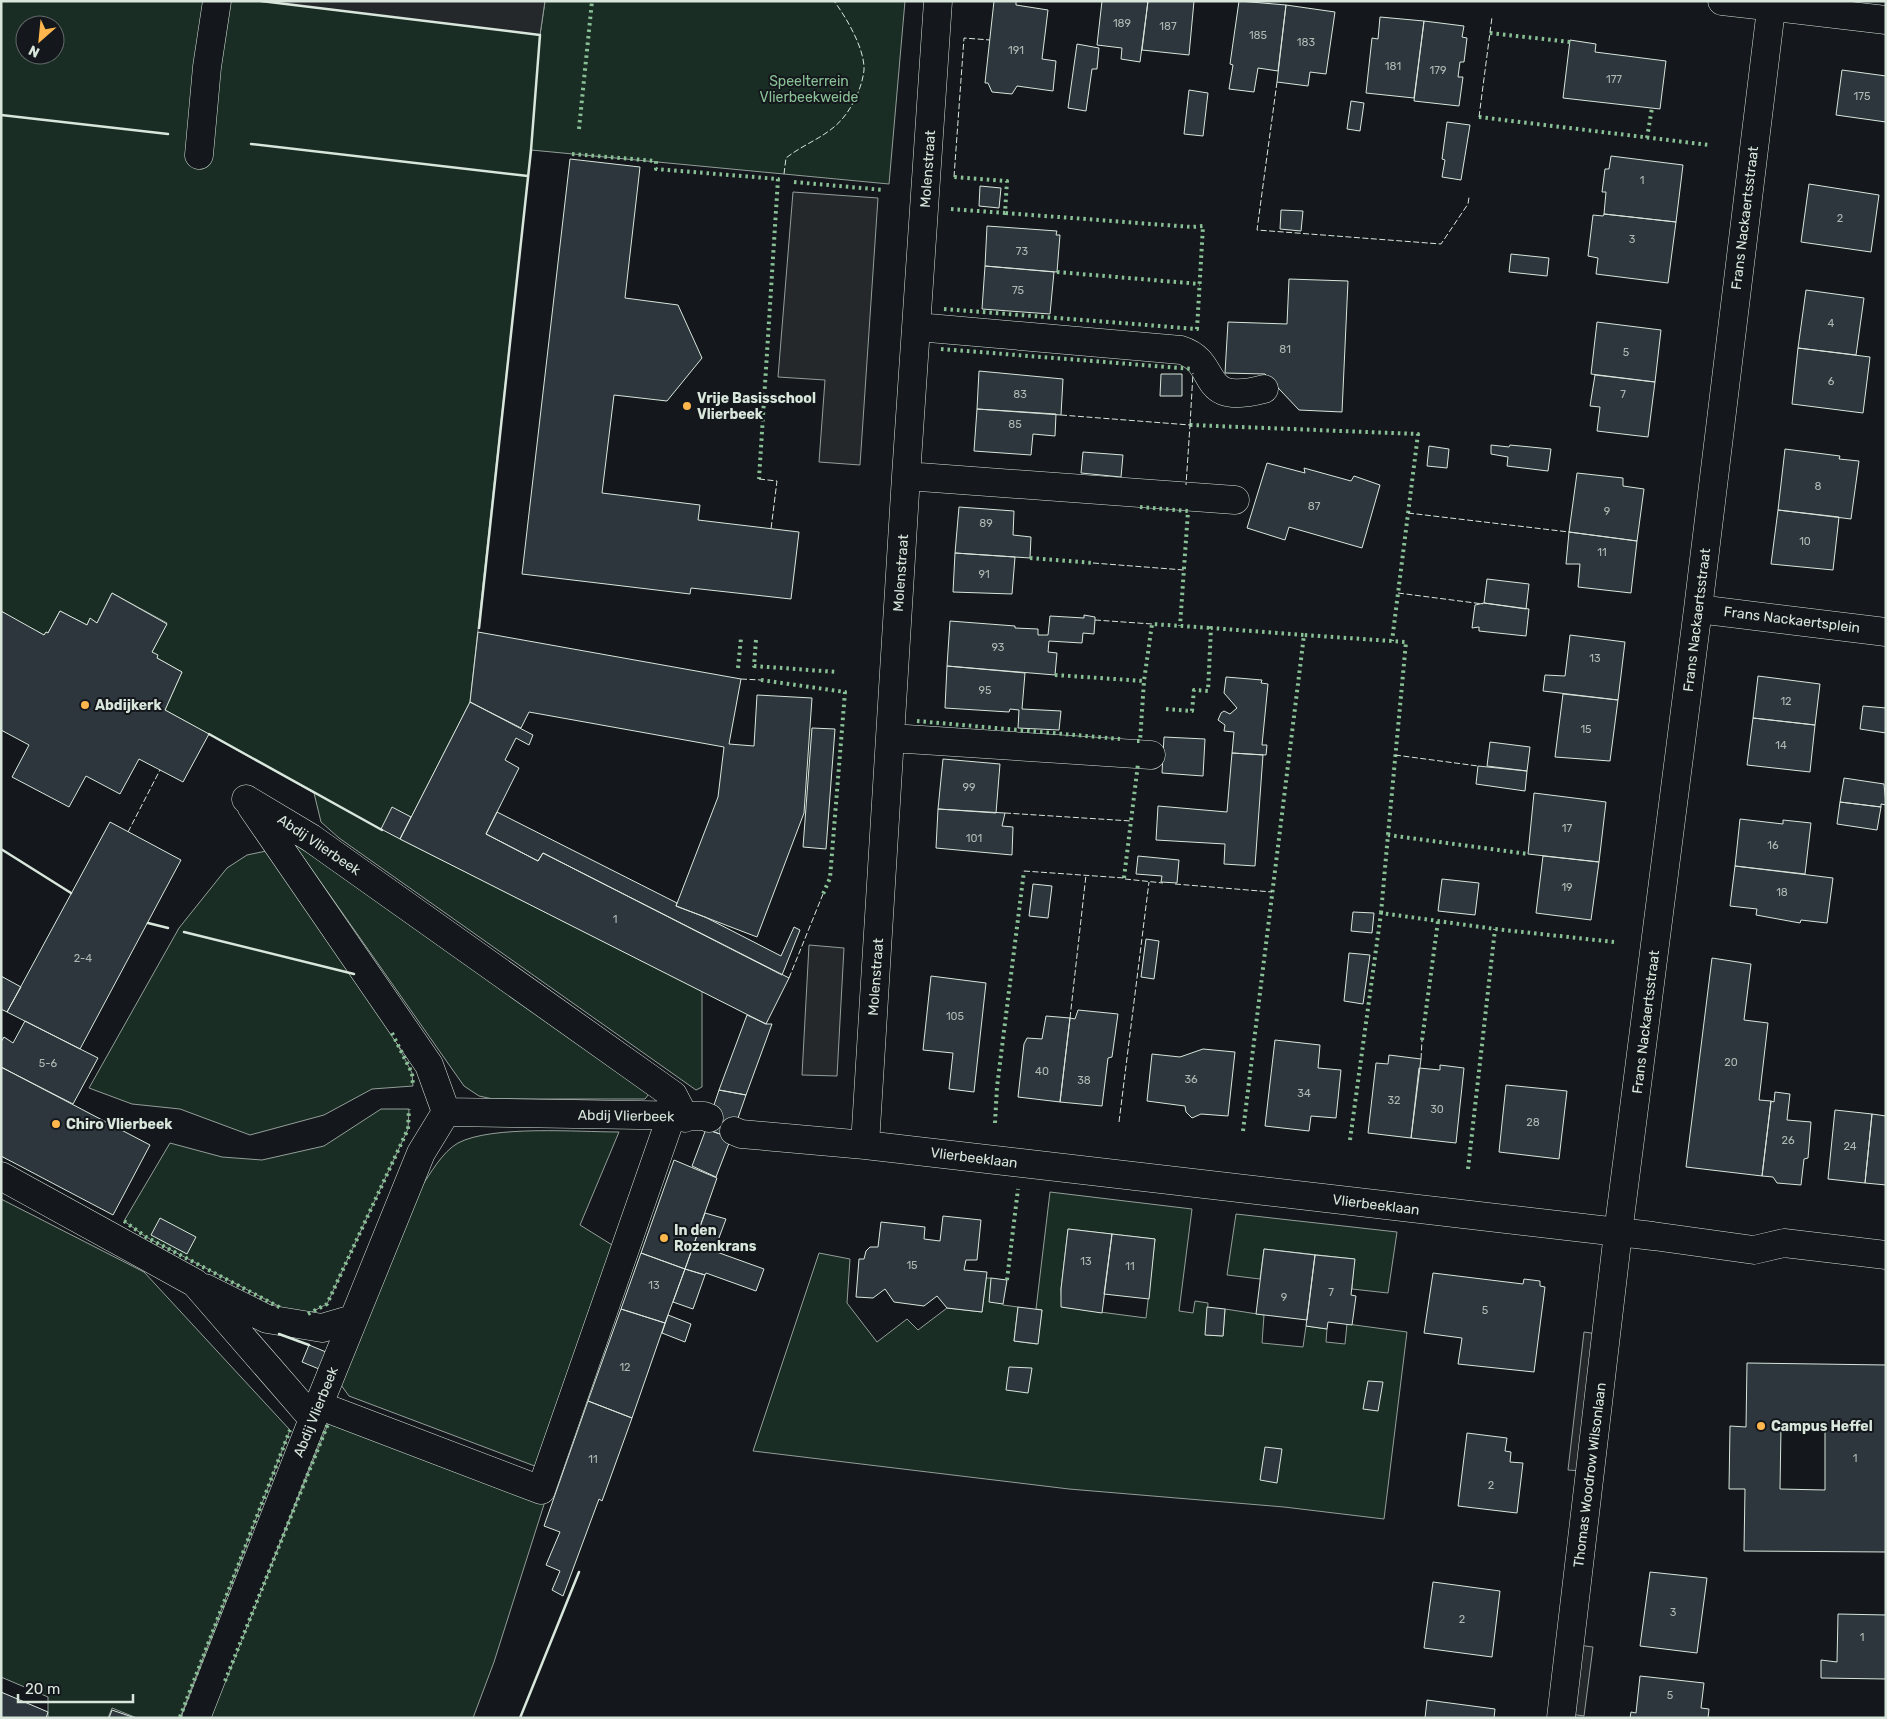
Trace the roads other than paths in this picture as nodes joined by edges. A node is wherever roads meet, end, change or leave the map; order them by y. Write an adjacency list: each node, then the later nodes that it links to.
1 (217, 1): 6 (street)
2 (938, 1): 7 (street, Molenstraat)
3 (1722, 1): 4 (street)
4 (1772, 4): 5 (street); 11 (street, Frans Nackaertsstraat)
5 (1886, 20)
6 (199, 154)
7 (917, 327): 8 (street); 9 (street, Molenstraat)
8 (1264, 389)
9 (906, 476): 10 (street); 13 (street, Molenstraat)
10 (1235, 500)
11 (1698, 609): 12 (street, Frans Nackaertsplein); 20 (street, Frans Nackaertsstraat)
12 (1886, 632)
13 (891, 738): 14 (street); 18 (street, Molenstraat)
14 (1151, 755)
15 (446, 1112): 16 (street, Abdij Vlierbeek); 16 (street, Abdij Vlierbeek); 23 (street, Abdij Vlierbeek)
16 (689, 1118): 24 (street)
17 (734, 1131): 18 (street)
18 (865, 1145): 20 (street, Vlierbeeklaan)
19 (1, 1176): 22 (street)
20 (1618, 1233): 21 (street, Vlierbeeklaan); 26 (street, Thomas Woodrow Wilsonlaan)
21 (1886, 1255)
22 (195, 1283): 23 (street); 24 (street)
23 (353, 1319): 24 (street, Abdij Vlierbeek)
24 (316, 1412): 25 (street, Abdij Vlierbeek)
25 (196, 1718)
26 (1561, 1718)

